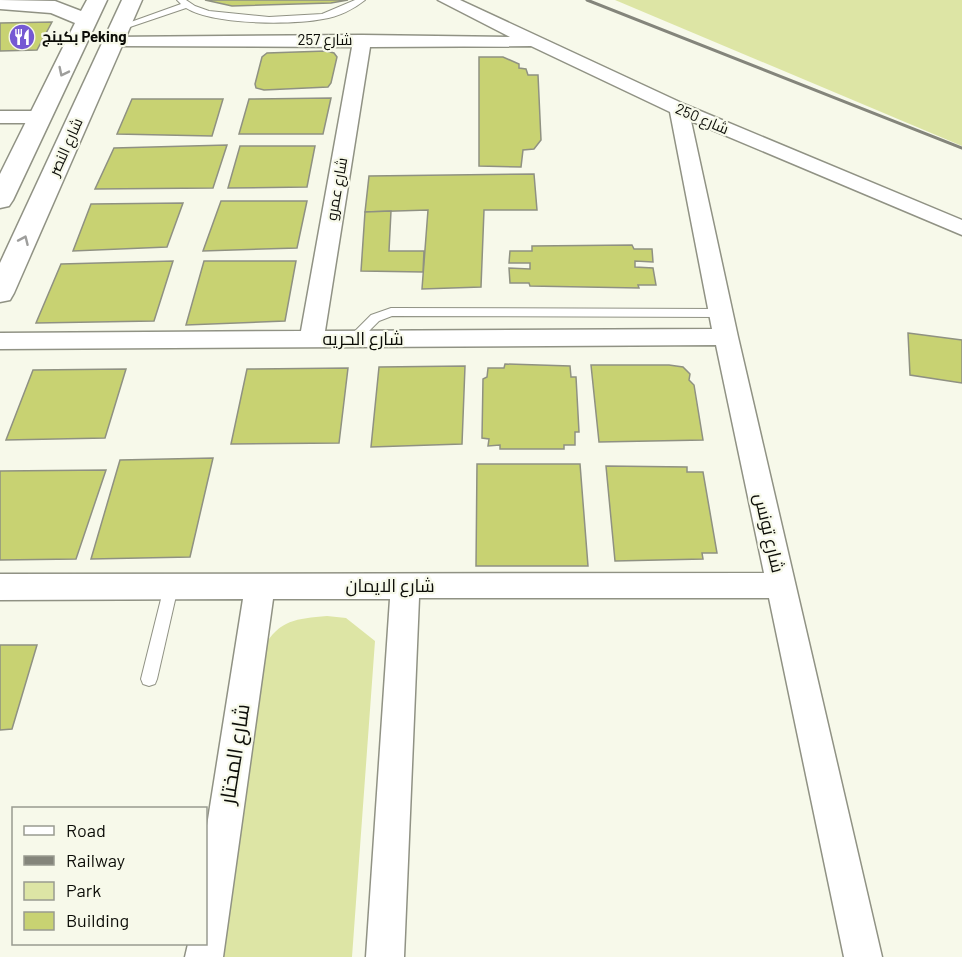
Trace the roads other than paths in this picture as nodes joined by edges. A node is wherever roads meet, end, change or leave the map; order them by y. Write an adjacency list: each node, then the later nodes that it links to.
1 (98, 0): 7 (street, شارع النصر)
2 (132, 0): 8 (street, شارع النصر)
3 (361, 0): 6 (lane)
4 (446, 0): 10 (street, شارع 250)
5 (0, 3): 7 (street)
6 (183, 3): 8 (lane)
7 (88, 21): 13 (street, شارع النصر, one-way to 13)
8 (118, 34): 9 (street, شارع 257); 16 (street, شارع النصر, one-way to 8)
9 (362, 40): 10 (street, شارع 257); 18 (street, شارع عمرو)
10 (535, 42): 11 (street, شارع 250)
11 (679, 109): 15 (street, شارع 250); 17 (street, شارع تونس)
12 (0, 117): 13 (street)
13 (41, 117): 14 (street, شارع النصر)
14 (0, 200)
15 (962, 228)
16 (0, 293)
17 (723, 325): 18 (street, شارع الحريه); 20 (street, شارع تونس)
18 (312, 339): 19 (street, شارع الحريه)
19 (0, 341)
20 (781, 585): 22 (street, شارع الايمان); 28 (street, شارع تونس)
21 (260, 586): 22 (street, شارع الايمان); 24 (street, شارع الايمان); 26 (street, شارع المختار)
22 (405, 586): 27 (street)
23 (0, 587): 24 (street, شارع الايمان)
24 (171, 587): 25 (lane)
25 (149, 680)
26 (207, 937)
27 (385, 957)
28 (863, 957)

